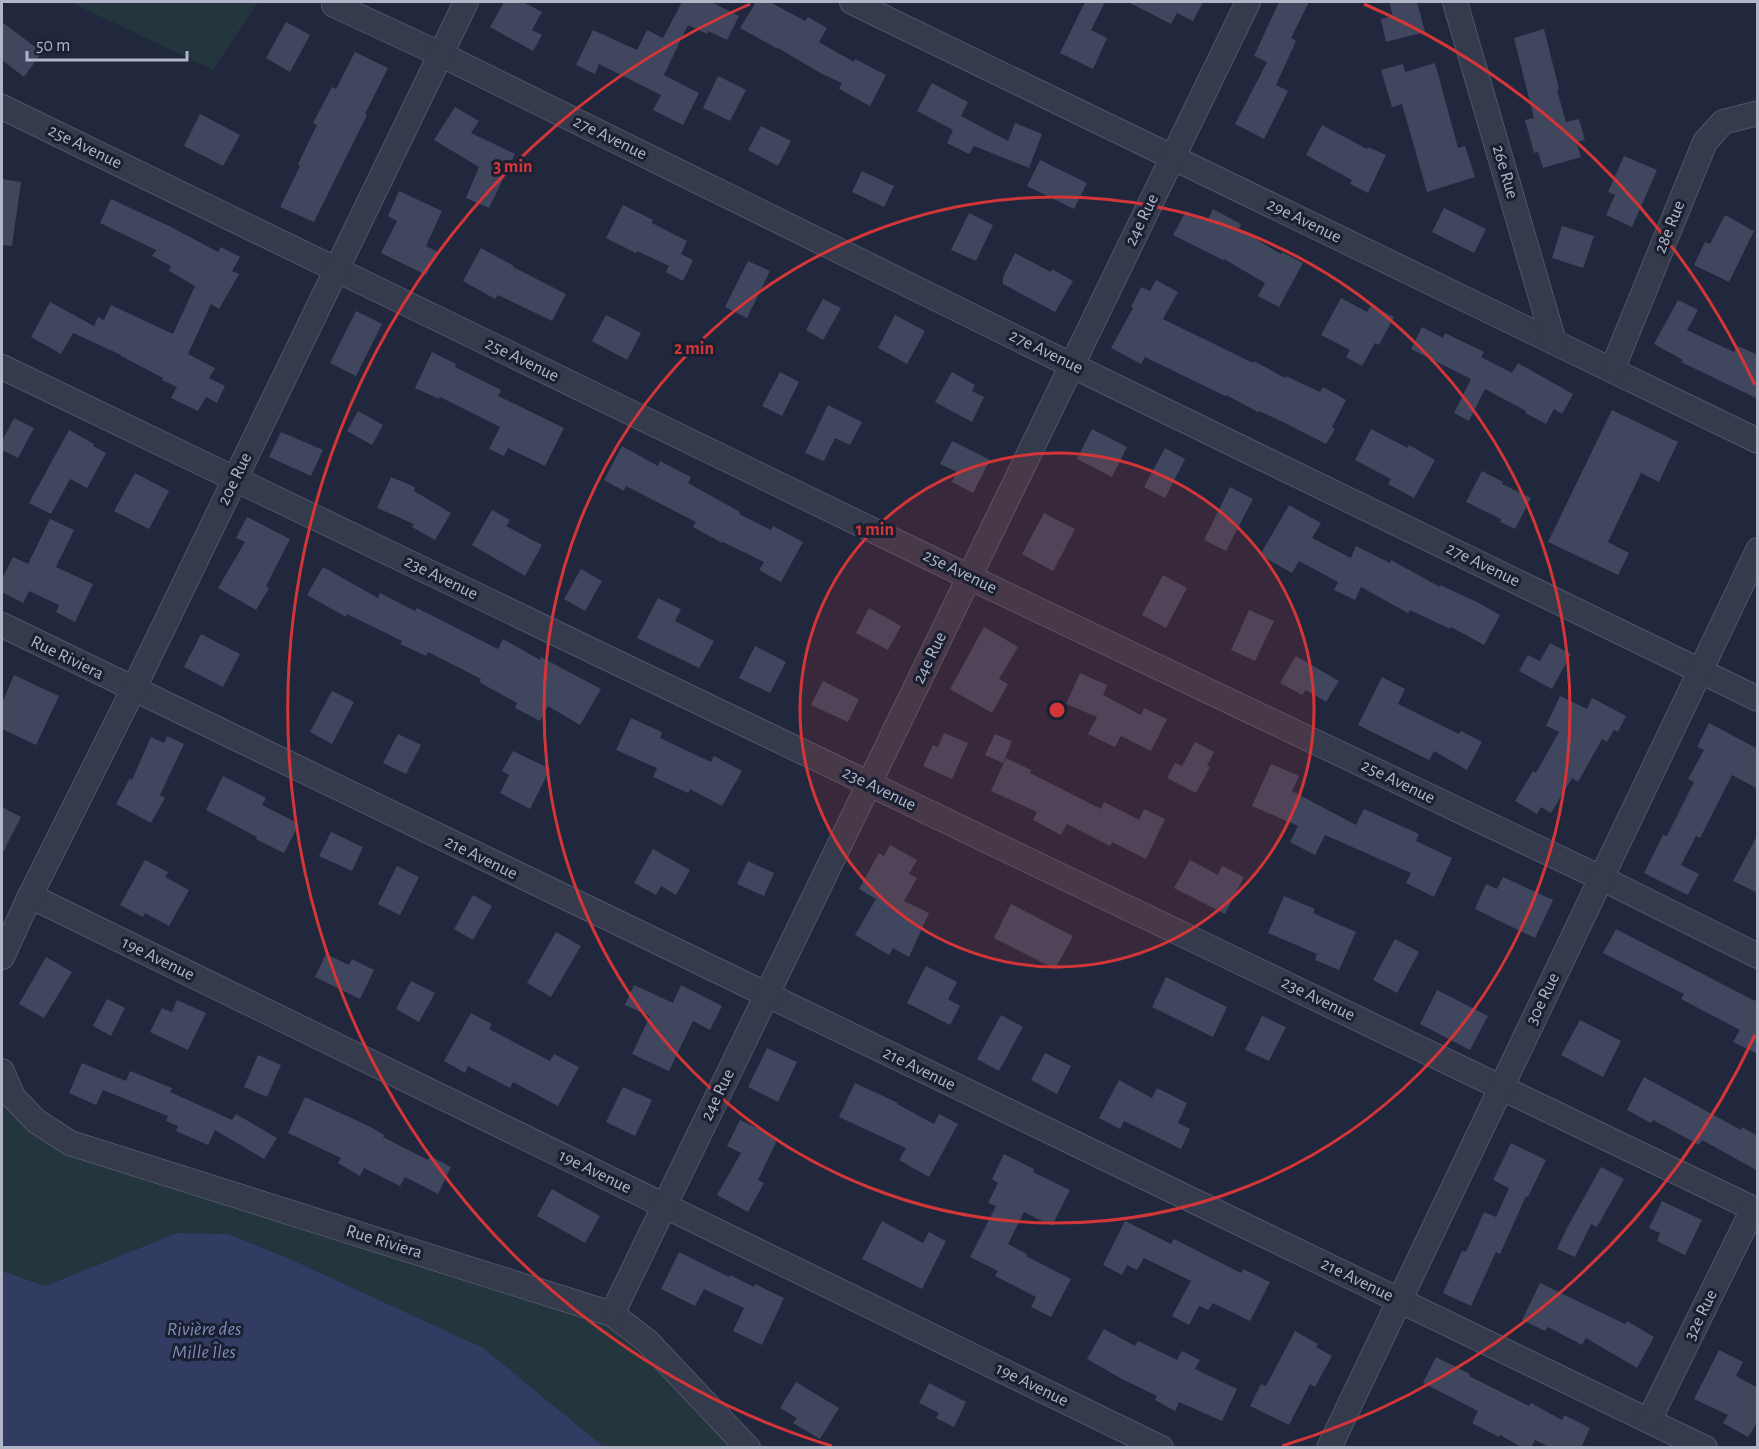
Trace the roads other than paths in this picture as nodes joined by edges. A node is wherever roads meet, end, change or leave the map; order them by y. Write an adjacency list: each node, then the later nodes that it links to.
1 (466, 2): 6 (street, 20e Rue)
2 (852, 2): 9 (street, 29e Avenue)
3 (1248, 2): 9 (street, 24e Rue)
4 (1455, 2): 11 (street, 26e Rue)
5 (334, 5): 6 (street, 27e Avenue)
6 (441, 54): 10 (street, 20e Rue); 12 (street, 27e Avenue)
7 (2, 106): 10 (street, 25e Avenue)
8 (1758, 113): 14 (street, 28e Rue)
9 (1172, 157): 11 (street, 29e Avenue); 12 (street, 24e Rue)
10 (336, 270): 16 (street, 20e Rue); 18 (street, 25e Avenue)
11 (1554, 342): 14 (street, 29e Avenue)
12 (1071, 365): 18 (street, 24e Rue); 20 (street, 27e Avenue)
13 (2, 367): 16 (street, 23e Avenue)
14 (1612, 370): 15 (street, 29e Avenue)
15 (1758, 441)
16 (235, 479): 21 (street, 20e Rue); 23 (street, 23e Avenue)
17 (1758, 550): 20 (street, 30e Rue)
18 (969, 577): 23 (street, 24e Rue); 24 (street, 25e Avenue)
19 (2, 625): 21 (street, Rue Riviera)
20 (1700, 670): 22 (street, 27e Avenue); 24 (street, 30e Rue)
21 (133, 690): 25 (street, 20e Rue); 28 (street, 21e Avenue)
22 (1758, 699)
23 (868, 784): 28 (street, 24e Rue); 30 (street, 23e Avenue)
24 (1601, 878): 26 (street, 25e Avenue); 30 (street, 30e Rue)
25 (30, 896): 27 (street, 20e Rue); 31 (street, 19e Avenue)
26 (1758, 956)
27 (2, 957)
28 (766, 995): 31 (street, 24e Rue); 33 (street, 21e Avenue)
29 (2, 1071): 34 (street, Rue Riviera)
30 (1501, 1087): 32 (street, 23e Avenue); 33 (street, 30e Rue)
31 (664, 1206): 34 (street, 24e Rue); 37 (street, 19e Avenue)
32 (1755, 1210): 35 (street, 32e Rue)
33 (1399, 1300): 35 (street, 21e Avenue); 38 (street, 30e Rue)
34 (612, 1314): 36 (street, Rue Riviera)
35 (1649, 1420): 39 (street, 21e Avenue)
36 (748, 1448)
37 (1161, 1448)
38 (1329, 1448)
39 (1705, 1448)

